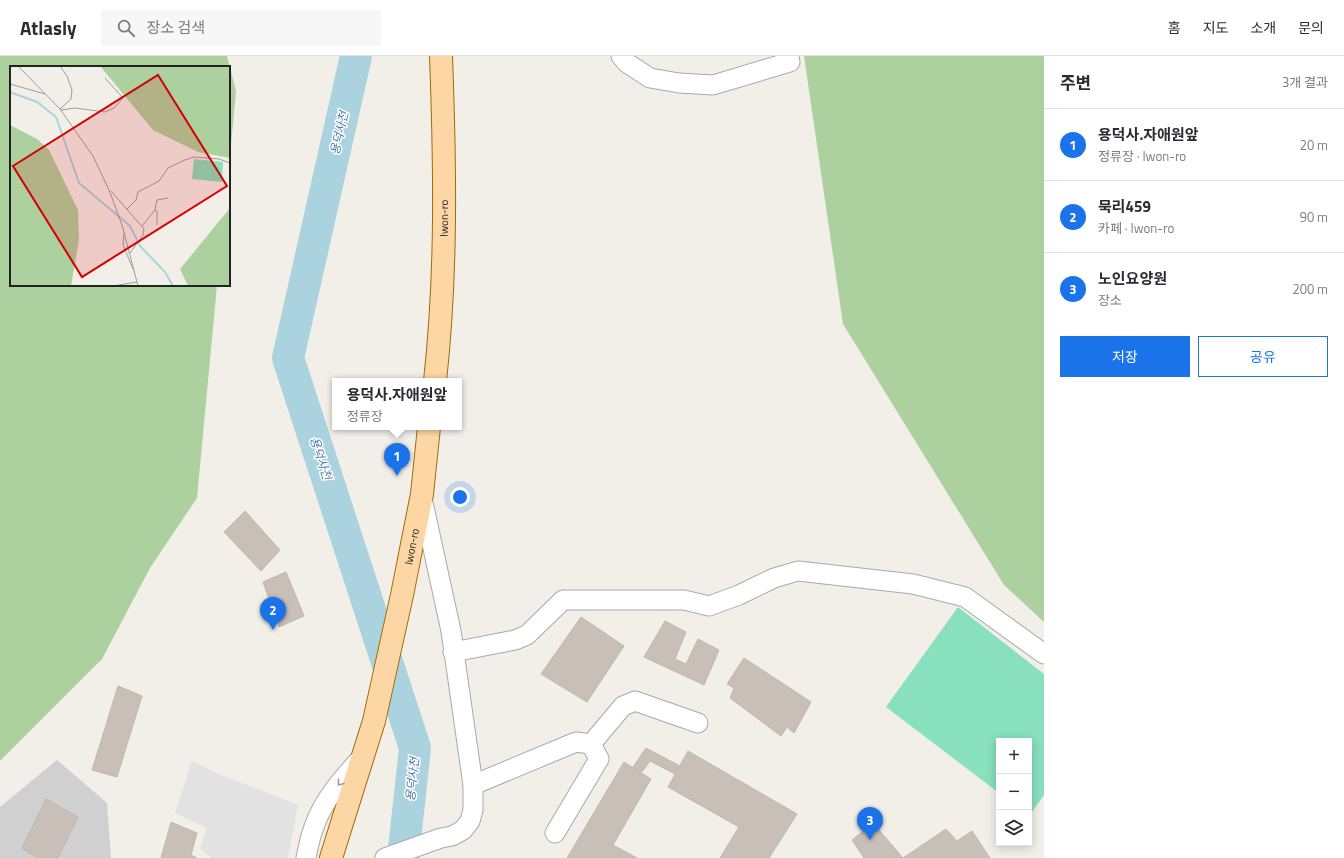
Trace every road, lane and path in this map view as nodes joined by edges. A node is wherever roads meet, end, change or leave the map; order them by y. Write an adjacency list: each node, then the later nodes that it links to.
1 (441, 56): 4 (main road, Iwon-ro)
2 (621, 56): 3 (street)
3 (789, 56)
4 (435, 378)
5 (429, 430): 6 (main road, Iwon-ro)
6 (422, 494): 7 (street); 11 (main road, Iwon-ro)
7 (453, 652): 8 (street); 12 (street)
8 (1044, 654)
9 (698, 724): 10 (street)
10 (591, 744): 12 (street); 13 (street)
11 (365, 753): 15 (street, one-way to 15); 16 (main road)
12 (473, 785): 14 (street)
13 (555, 834)
14 (389, 856)
15 (306, 858)
16 (332, 858)

